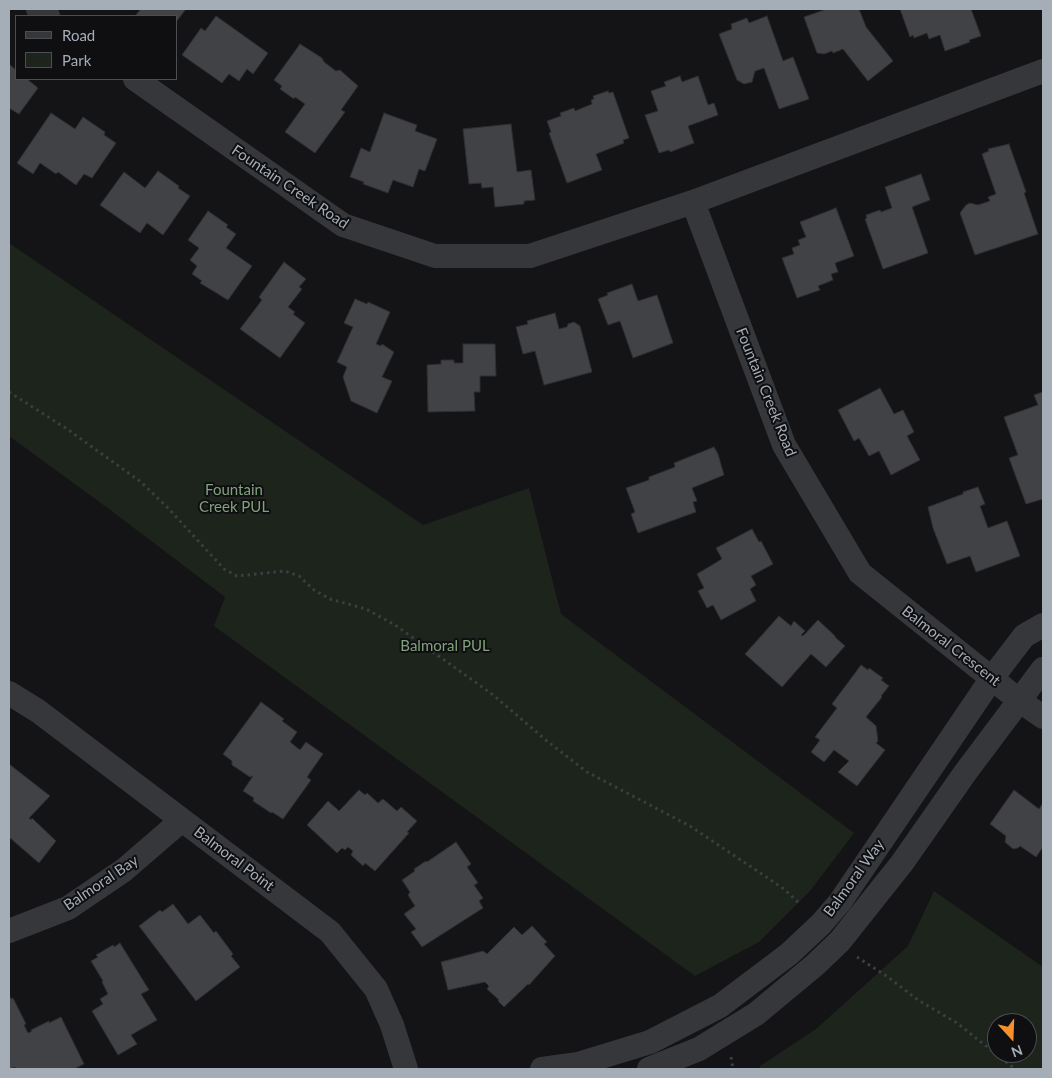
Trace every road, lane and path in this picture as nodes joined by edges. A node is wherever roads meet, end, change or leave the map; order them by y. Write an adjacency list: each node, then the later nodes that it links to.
1 (1043, 71): 3 (street, Fountain Creek Road)
2 (136, 80): 3 (street, Fountain Creek Road)
3 (693, 202): 5 (street, Fountain Creek Road)
4 (9, 392): 13 (path)
5 (860, 573): 8 (street, Balmoral Crescent)
6 (1043, 625): 8 (street, Balmoral Way)
7 (1043, 669): 10 (street, Balmoral Way)
8 (992, 678): 10 (street, Balmoral Crescent); 18 (street, Balmoral Way)
9 (9, 693): 12 (street, Balmoral Point)
10 (1020, 701): 11 (street, Balmoral Crescent); 19 (street, Balmoral Way)
11 (1043, 717)
12 (182, 820): 14 (street, Balmoral Bay); 17 (street, Balmoral Point)
13 (800, 904)
14 (9, 930)
15 (857, 956): 21 (path)
16 (731, 1056): 20 (path)
17 (406, 1069)
18 (542, 1069)
19 (650, 1069)
20 (733, 1069)
21 (1015, 1069)

